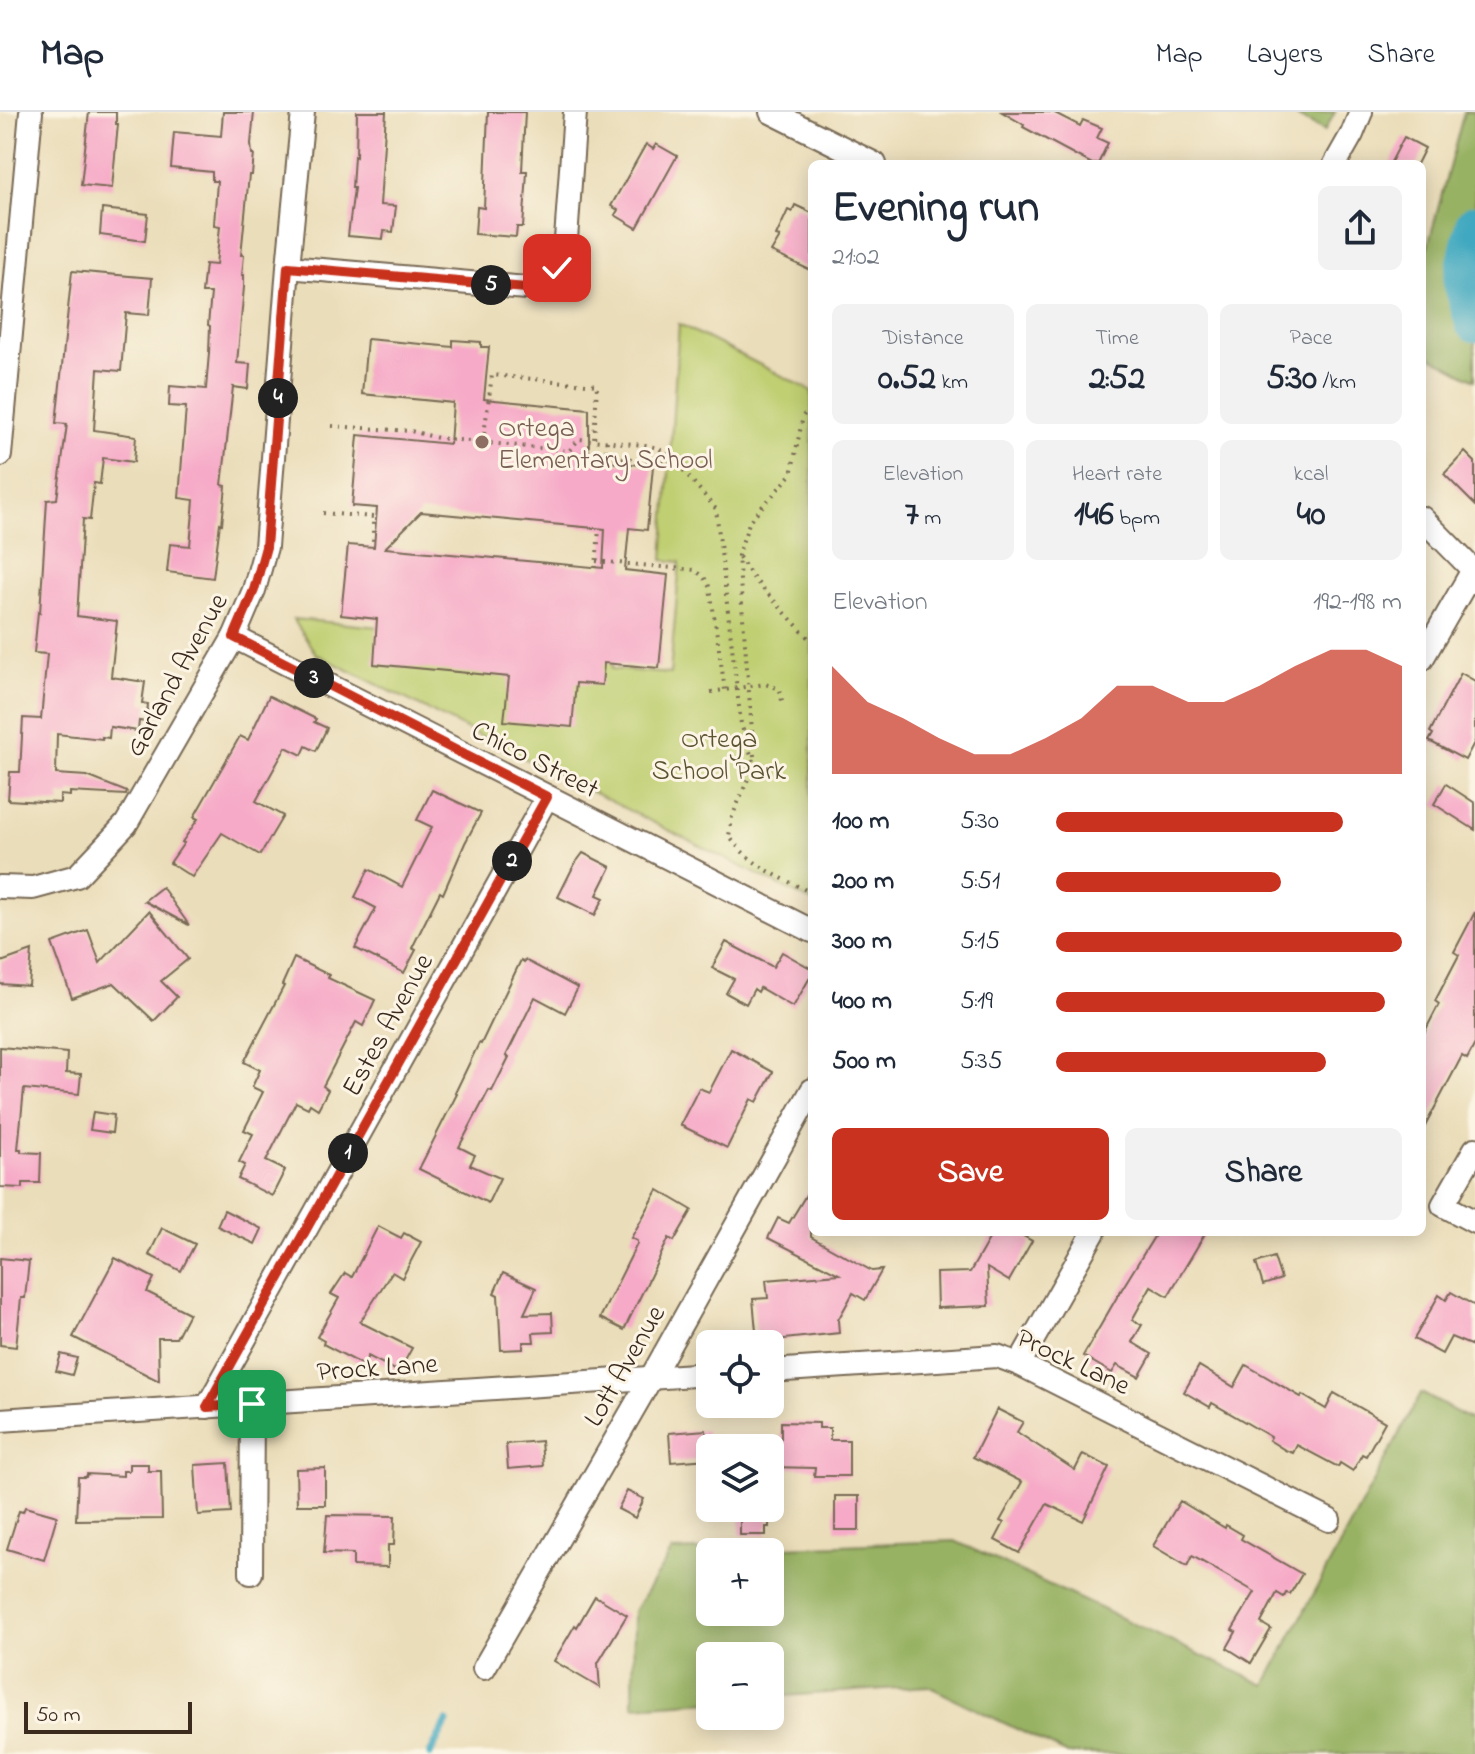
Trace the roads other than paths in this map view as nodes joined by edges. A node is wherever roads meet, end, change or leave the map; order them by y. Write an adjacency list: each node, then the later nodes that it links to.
1 (31, 112): 9 (street)
2 (303, 112): 8 (street, Garland Avenue)
3 (575, 112): 8 (street)
4 (771, 112): 6 (street)
5 (1361, 112): 7 (street)
6 (867, 160)
7 (1337, 160)
8 (288, 267): 12 (street, Garland Avenue)
9 (0, 455)
10 (1426, 522): 11 (street)
11 (1474, 571): 13 (street)
12 (234, 637): 14 (street, Chico Street); 15 (street, Garland Avenue)
13 (1426, 652)
14 (547, 797): 16 (street, Chico Street); 26 (street, Estes Avenue)
15 (0, 887)
16 (808, 929)
17 (808, 1097): 24 (street, Lott Avenue)
18 (1475, 1149): 19 (street)
19 (1475, 1222)
20 (1092, 1236): 21 (street)
21 (1019, 1364): 22 (street, Prock Lane); 28 (street, Prock Lane)
22 (784, 1370)
23 (696, 1375): 24 (street, Prock Lane)
24 (651, 1378): 25 (street, Prock Lane); 30 (street, Lott Avenue)
25 (252, 1404): 26 (street, Prock Lane); 29 (street)
26 (207, 1407): 27 (street, Prock Lane)
27 (0, 1420)
28 (1329, 1520)
29 (251, 1573)
30 (484, 1668)

